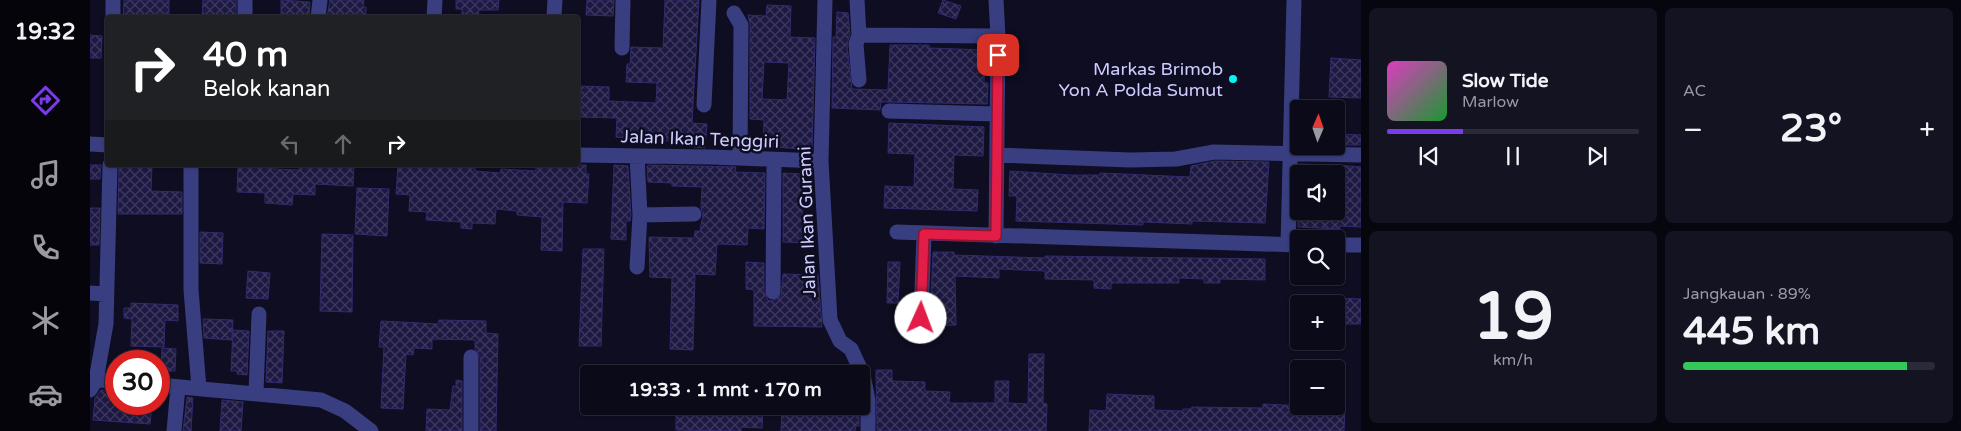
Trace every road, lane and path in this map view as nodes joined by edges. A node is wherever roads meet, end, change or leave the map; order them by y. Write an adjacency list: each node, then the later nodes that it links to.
1 (113, 0): 13 (street)
2 (245, 0): 14 (street)
3 (320, 0): 15 (street)
4 (435, 0): 16 (street)
5 (555, 0): 17 (street)
6 (623, 0): 20 (street)
7 (709, 0): 23 (street)
8 (825, 0): 37 (street, Jalan Ikan Gurami)
9 (857, 0): 18 (street)
10 (996, 0): 19 (street)
11 (1294, 0): 22 (street)
12 (734, 13): 35 (street)
13 (113, 15)
14 (245, 15)
15 (318, 15)
16 (434, 15)
17 (554, 15)
18 (859, 35): 19 (street); 21 (street)
19 (998, 36): 25 (street)
20 (622, 48)
21 (859, 80)
22 (1293, 100)
23 (704, 105)
24 (889, 111): 25 (street)
25 (997, 114): 29 (street)
26 (90, 144): 27 (street)
27 (105, 145)
28 (1290, 152): 29 (street)
29 (997, 154): 45 (street)
30 (1345, 154): 33 (street)
31 (580, 155): 34 (street, Jalan Ikan Tenggiri)
32 (1292, 155): 42 (street)
33 (1361, 155)
34 (637, 156): 35 (street, Jalan Ikan Tenggiri); 40 (street)
35 (740, 158): 36 (street, Jalan Ikan Tenggiri)
36 (774, 160): 37 (street, Jalan Ikan Tenggiri); 50 (street)
37 (821, 161): 64 (street, Jalan Ikan Gurami)
38 (110, 167): 52 (street)
39 (190, 167): 59 (street)
40 (640, 214): 41 (street); 49 (street)
41 (694, 214)
42 (1293, 230)
43 (897, 232): 44 (street)
44 (924, 234): 45 (street); 54 (street)
45 (996, 236): 47 (street)
46 (1345, 244): 48 (street)
47 (1290, 245)
48 (1361, 245)
49 (637, 267)
50 (773, 292)
51 (90, 294): 52 (street)
52 (106, 294): 56 (street)
53 (259, 314): 60 (street)
54 (921, 318)
55 (471, 357): 63 (street)
56 (93, 385)
57 (170, 386): 58 (street)
58 (178, 387): 59 (street); 61 (street)
59 (199, 388): 60 (street)
60 (256, 393): 62 (street)
61 (174, 431)
62 (371, 431)
63 (471, 431)
64 (868, 431)

